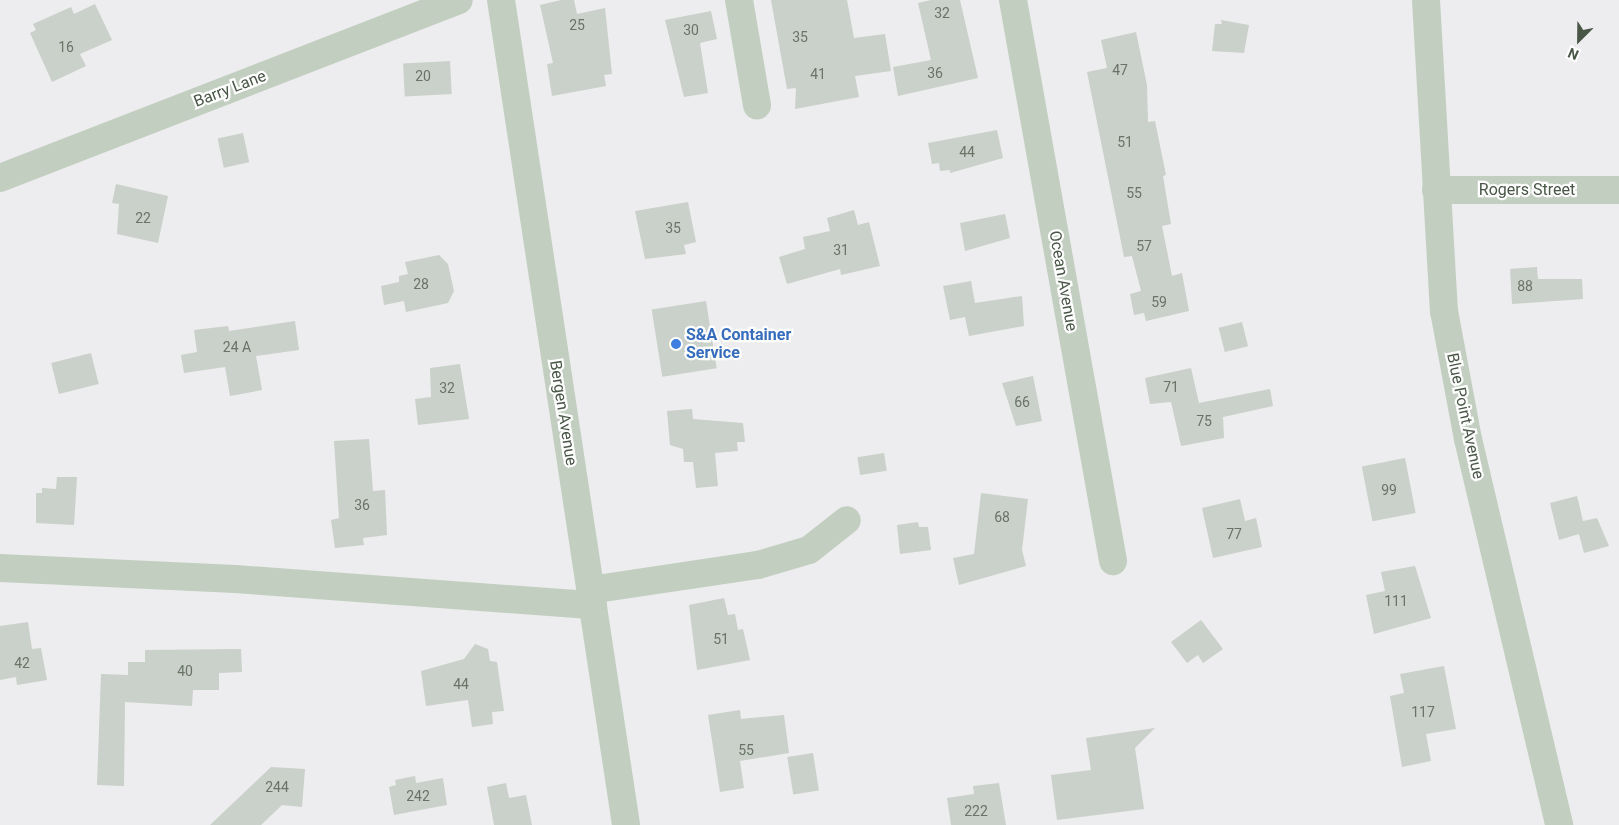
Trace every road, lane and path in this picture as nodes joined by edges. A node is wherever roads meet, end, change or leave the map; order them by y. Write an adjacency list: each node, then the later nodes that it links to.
1 (459, 0): 7 (street, Barry Lane)
2 (501, 0): 13 (street, Bergen Avenue)
3 (739, 0): 6 (street)
4 (1013, 0): 11 (street, Ocean Avenue)
5 (1426, 0): 8 (street, Blue Point Avenue)
6 (758, 105)
7 (0, 178)
8 (1436, 190): 9 (street, Rogers Street); 15 (street, Blue Point Avenue)
9 (1619, 190)
10 (847, 520): 13 (street)
11 (1113, 561)
12 (0, 568): 13 (street)
13 (591, 598): 14 (street, Bergen Avenue)
14 (626, 825)
15 (1559, 825)

